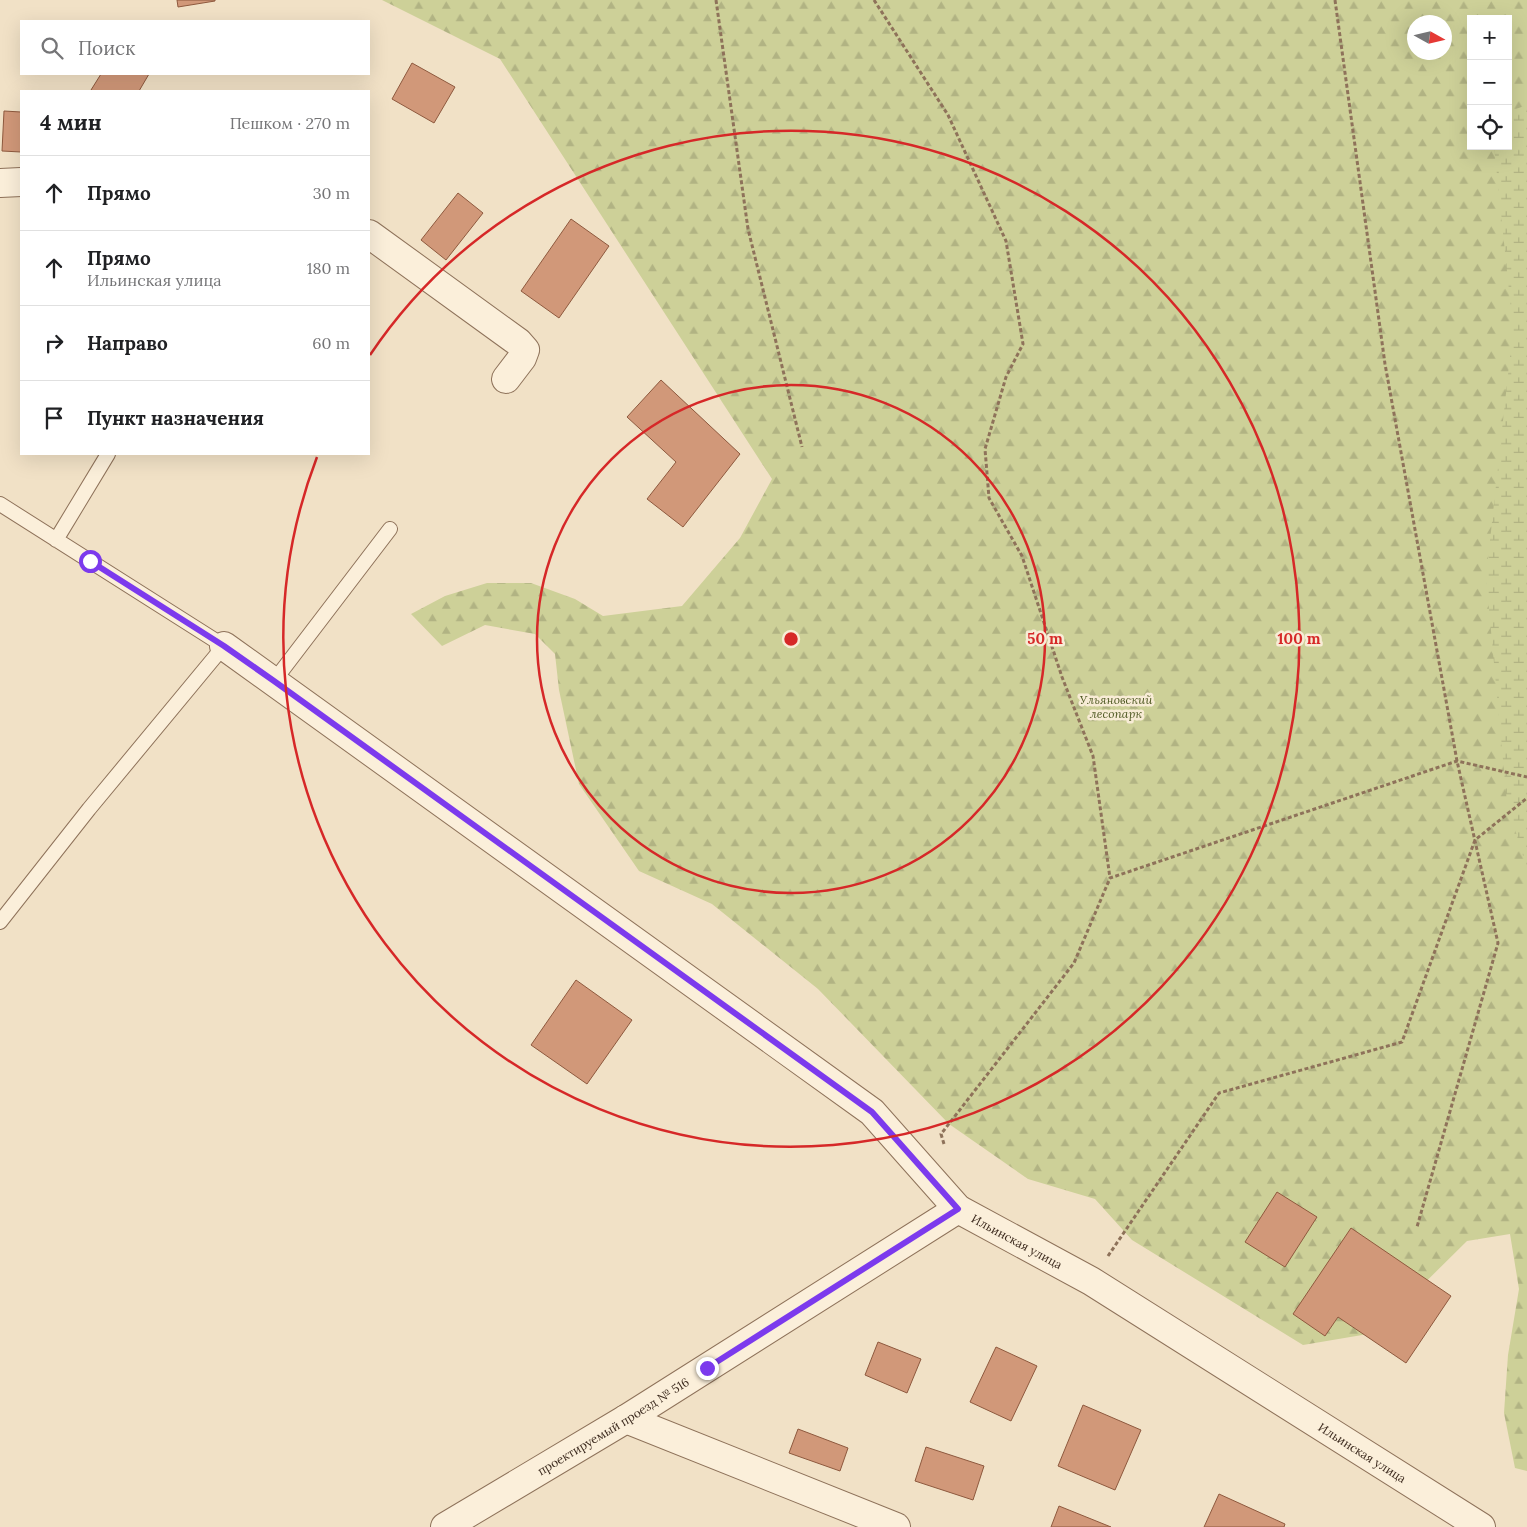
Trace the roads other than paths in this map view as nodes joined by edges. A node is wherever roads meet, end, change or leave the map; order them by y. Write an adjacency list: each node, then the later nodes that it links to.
1 (20, 182): 2 (street)
2 (0, 183)
3 (370, 235): 4 (street)
4 (506, 379)
5 (107, 455): 8 (lane)
6 (0, 504): 8 (lane)
7 (390, 529): 10 (lane)
8 (56, 540): 9 (lane)
9 (224, 646): 10 (street, Ильинская улица); 11 (lane)
10 (274, 681): 12 (street, Ильинская улица)
11 (0, 922)
12 (958, 1209): 13 (street, проектируемый проезд № 516); 16 (street, Ильинская улица)
13 (626, 1419): 14 (street, проектируемый проезд № 516); 15 (street)
14 (445, 1527)
15 (896, 1527)
16 (1481, 1527)

